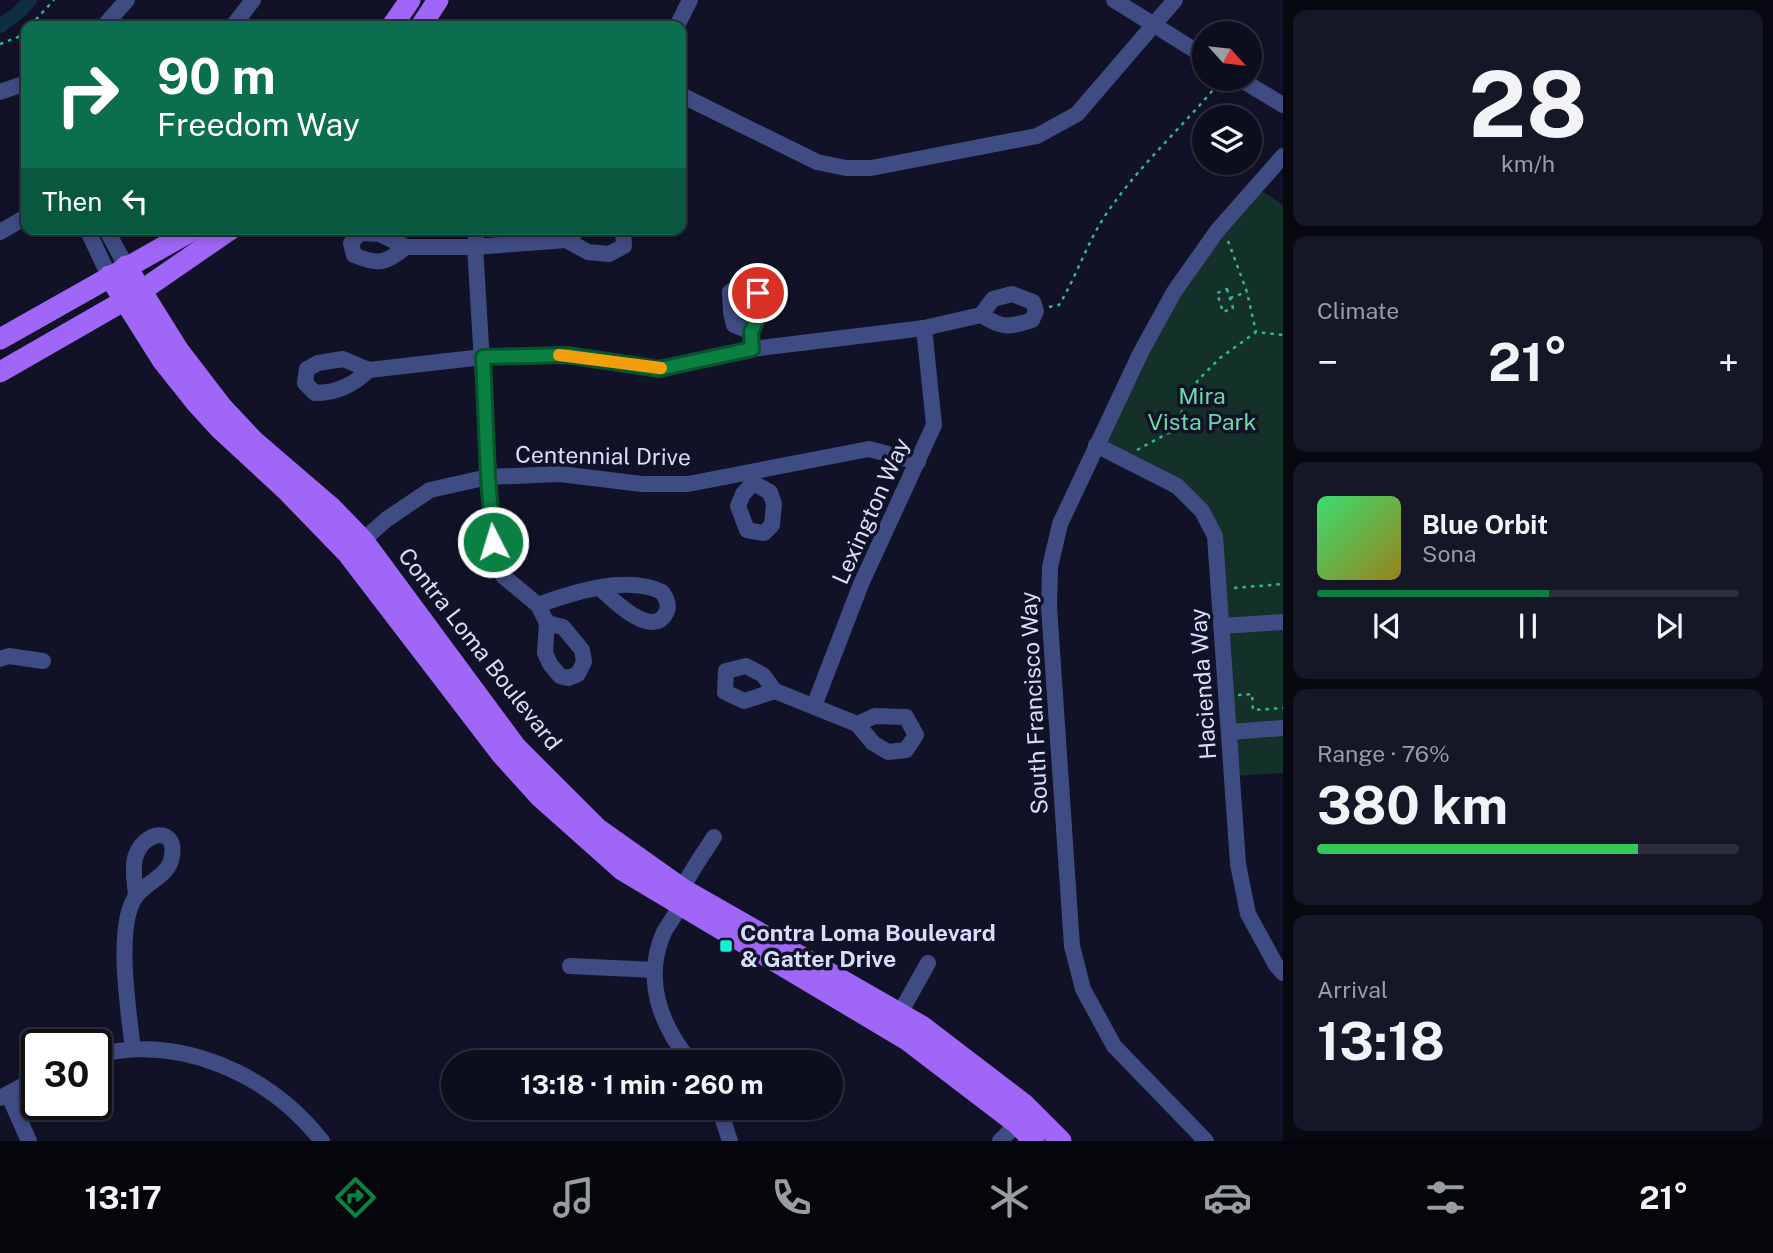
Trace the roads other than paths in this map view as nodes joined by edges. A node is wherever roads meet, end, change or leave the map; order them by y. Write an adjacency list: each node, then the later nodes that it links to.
1 (127, 0): 8 (street)
2 (253, 0): 9 (street)
3 (410, 0): 10 (main road)
4 (438, 0): 11 (main road)
5 (690, 0): 12 (street)
6 (1114, 0): 13 (street)
7 (1175, 0): 13 (street)
8 (108, 21)
9 (237, 21)
10 (395, 21)
11 (424, 21)
12 (680, 21)
13 (1153, 25): 14 (street); 18 (street)
14 (1192, 49)
15 (21, 85): 17 (street)
16 (1260, 91): 19 (street)
17 (0, 92)
18 (686, 97)
19 (1283, 105)
20 (1283, 156): 43 (street, South Francisco Way)
21 (21, 220): 22 (street)
22 (0, 232)
23 (91, 235): 33 (street)
24 (108, 235): 33 (street)
25 (184, 235): 33 (main road)
26 (222, 235): 34 (main road)
27 (476, 235): 32 (street)
28 (572, 235): 30 (street)
29 (623, 235): 30 (street)
30 (566, 240): 32 (street)
31 (406, 247): 32 (street)
32 (475, 247): 40 (street)
33 (118, 271): 34 (main road, Contra Loma Boulevard); 38 (main road)
34 (133, 296): 42 (main road); 46 (main road, Contra Loma Boulevard)
35 (981, 315): 35 (street); 36 (street)
36 (924, 328): 39 (street); 44 (street, Lexington Way)
37 (751, 332): 39 (street)
38 (0, 339)
39 (752, 349): 40 (street)
40 (483, 357): 41 (street); 45 (street)
41 (369, 370)
42 (0, 372)
43 (1096, 445): 51 (street, Hacienda Way); 80 (street, South Francisco Way)
44 (919, 462): 45 (street, Centennial Drive); 55 (street, Lexington Way)
45 (488, 477): 46 (street, Centennial Drive); 48 (street)
46 (356, 547): 61 (main road, Contra Loma Boulevard)
47 (600, 588): 48 (street)
48 (538, 605): 50 (street)
49 (1283, 622): 51 (street)
50 (547, 623)
51 (1221, 626): 58 (street, Hacienda Way)
52 (0, 659): 53 (street)
53 (43, 660)
54 (775, 691): 55 (street)
55 (814, 706): 56 (street)
56 (857, 724)
57 (1283, 728): 58 (street)
58 (1229, 732): 65 (street, Hacienda Way)
59 (714, 837): 61 (street)
60 (136, 895): 67 (street)
61 (682, 897): 64 (street); 66 (main road, Contra Loma Boulevard); 73 (main road, Contra Loma Boulevard)
62 (928, 963): 66 (street)
63 (570, 967): 64 (street)
64 (655, 970): 68 (street)
65 (1283, 972)
66 (900, 1013): 79 (main road, Contra Loma Boulevard)
67 (133, 1049): 69 (street); 75 (street)
68 (682, 1050)
69 (112, 1052)
70 (21, 1087): 71 (street)
71 (4, 1096): 74 (street)
72 (723, 1120): 76 (street)
73 (1017, 1124): 77 (street); 78 (main road, Contra Loma Boulevard)
74 (29, 1141)
75 (321, 1141)
76 (730, 1141)
77 (1000, 1141)
78 (1034, 1141)
79 (1061, 1141)
80 (1206, 1141)

